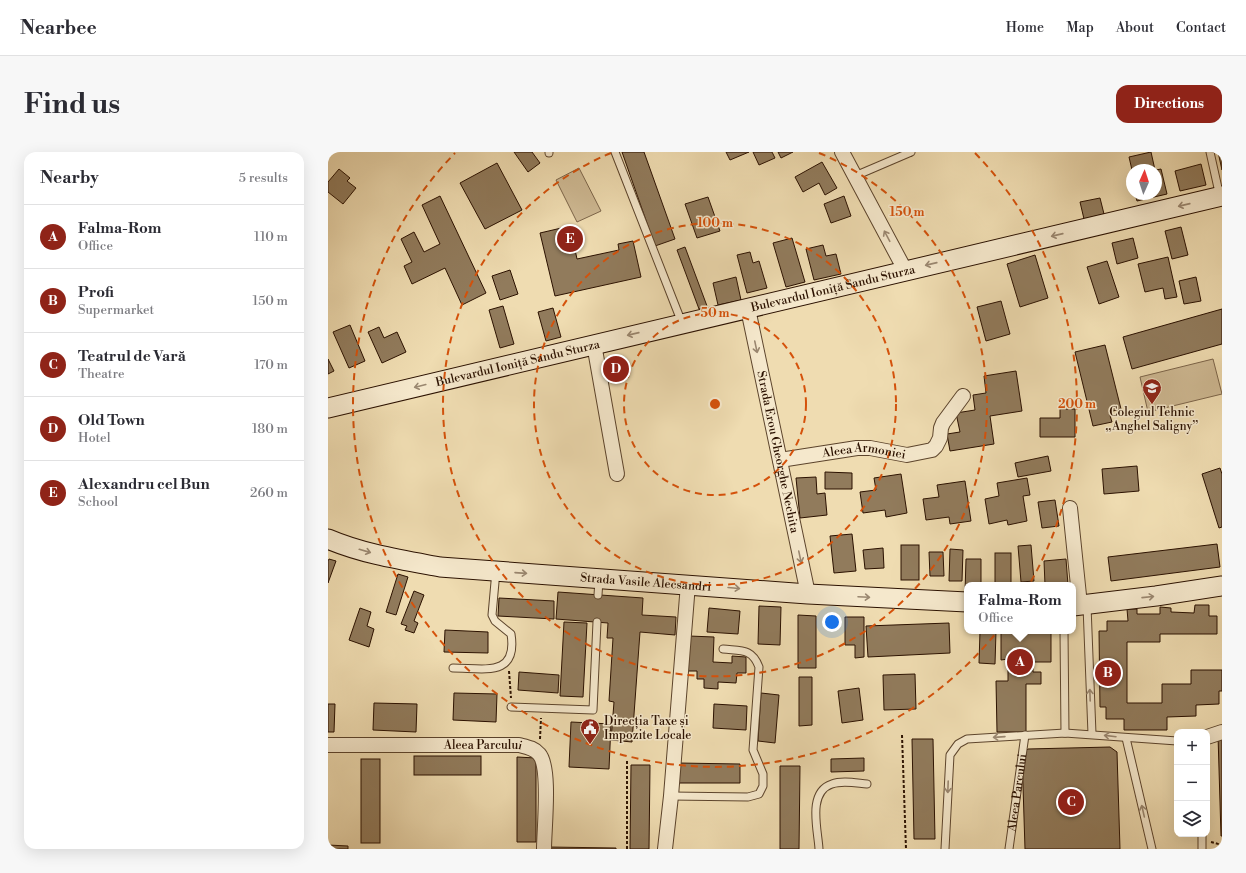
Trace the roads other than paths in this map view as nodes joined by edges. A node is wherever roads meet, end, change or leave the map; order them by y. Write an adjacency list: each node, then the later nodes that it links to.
1 (615, 152): 9 (lane)
2 (842, 152): 5 (street)
3 (911, 152): 5 (lane)
4 (1210, 152): 6 (lane)
5 (855, 176): 7 (street, one-way to 5)
6 (1221, 197): 7 (street, Bulevardul Ioniță Sandu Sturza, one-way to 7)
7 (905, 270): 8 (street, Bulevardul Ioniță Sandu Sturza)
8 (748, 309): 9 (street, Bulevardul Ioniță Sandu Sturza); 13 (street, Strada Erou Gheorghe Nechita, one-way to 13)
9 (682, 323): 10 (street, Bulevardul Ioniță Sandu Sturza, one-way to 10)
10 (594, 344): 12 (street, Bulevardul Ioniță Sandu Sturza, one-way to 12); 14 (street)
11 (963, 396): 13 (street, Aleea Armoniei)
12 (328, 408)
13 (780, 460): 20 (street, Strada Erou Gheorghe Nechita, one-way to 20)
14 (617, 474)
15 (1070, 508): 22 (street)
16 (328, 539): 17 (street, Strada Vasile Alecsandri, one-way to 17)
17 (496, 571): 18 (street, Strada Vasile Alecsandri, one-way to 18); 26 (lane)
18 (688, 584): 20 (street, Strada Vasile Alecsandri, one-way to 20); 37 (street)
19 (1222, 586): 22 (street, one-way to 19)
20 (808, 594): 21 (street, Strada Vasile Alecsandri, one-way to 21)
21 (964, 602)
22 (1080, 605): 30 (lane, one-way to 22)
23 (597, 622): 27 (lane)
24 (1064, 634): 29 (lane)
25 (723, 649): 37 (lane)
26 (453, 668)
27 (511, 708)
28 (1222, 732): 32 (street)
29 (1066, 733): 30 (lane, Aleea Parcului); 31 (lane, Aleea Parcului)
30 (1092, 734): 33 (lane, Aleea Parcului, one-way to 30)
31 (1025, 735): 42 (lane, Aleea Parcului, one-way to 42); 43 (lane, Aleea Parcului)
32 (1210, 735)
33 (1126, 738): 34 (lane, Aleea Parcului); 44 (lane, one-way to 33)
34 (1174, 741)
35 (328, 745): 39 (street, Aleea Parcului)
36 (867, 784): 41 (lane)
37 (671, 796): 40 (street)
38 (1202, 837): 45 (lane)
39 (544, 849)
40 (665, 849)
41 (819, 849)
42 (945, 849)
43 (1009, 849)
44 (1152, 849)
45 (1202, 849)

